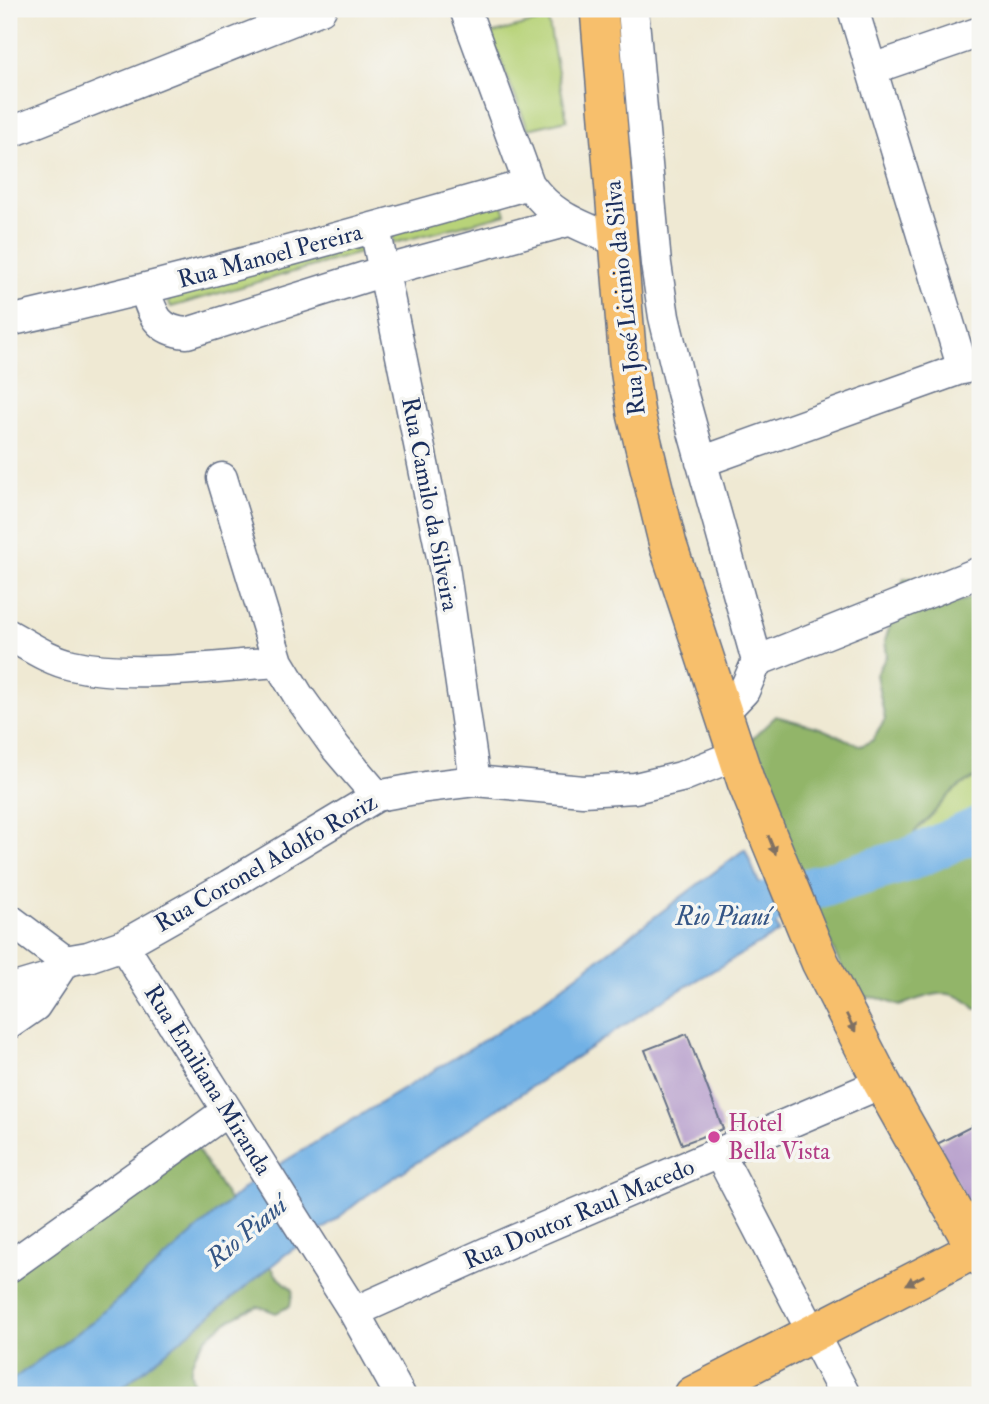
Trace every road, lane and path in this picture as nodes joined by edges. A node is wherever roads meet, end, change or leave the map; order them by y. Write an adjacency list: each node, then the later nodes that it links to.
1 (321, 9): 8 (street)
2 (465, 9): 9 (street)
3 (600, 9): 12 (main road, Rua José Licinio da Silva)
4 (634, 9): 17 (street)
5 (853, 9): 7 (street)
6 (980, 32): 7 (street)
7 (872, 69): 16 (street)
8 (9, 133)
9 (529, 184): 10 (street); 11 (street, Rua Manoel Pereira)
10 (568, 221): 12 (street); 13 (street)
11 (375, 228): 13 (street, Rua Camilo da Silveira); 14 (street, Rua Manoel Pereira)
12 (617, 241): 23 (main road, Rua José Licinio da Silva)
13 (384, 271): 14 (street); 25 (street, Rua Camilo da Silveira)
14 (145, 289): 15 (street, Rua Manoel Pereira)
15 (9, 321)
16 (972, 365): 17 (street)
17 (701, 462): 21 (street)
18 (222, 478): 22 (street)
19 (980, 572): 21 (street)
20 (9, 635): 22 (street)
21 (757, 660): 23 (street)
22 (278, 662): 26 (street)
23 (723, 713): 24 (main road, Rua José Licinio da Silva)
24 (741, 769): 25 (street, Rua Coronel Adolfo Roriz); 32 (main road, Rua José Licinio da Silva, one-way to 32)
25 (475, 782): 26 (street, Rua Coronel Adolfo Roriz)
26 (377, 796): 28 (street, Rua Coronel Adolfo Roriz)
27 (9, 919): 29 (street)
28 (122, 945): 29 (street, Rua Coronel Adolfo Roriz); 33 (street, Rua Emiliana Miranda)
29 (60, 968): 30 (street, Rua Coronel Adolfo Roriz); 31 (street)
30 (9, 994)
31 (9, 1024)
32 (881, 1083): 34 (street, Rua Doutor Raul Macedo); 35 (main road, Rua José Licinio da Silva)
33 (227, 1111): 36 (street); 37 (street, Rua Emiliana Miranda)
34 (719, 1153): 37 (street, Rua Doutor Raul Macedo); 38 (street)
35 (979, 1251): 38 (main road, one-way to 38)
36 (9, 1267)
37 (354, 1312): 39 (street, Rua Emiliana Miranda)
38 (813, 1334): 40 (main road); 41 (street)
39 (400, 1395)
40 (694, 1395)
41 (845, 1395)

